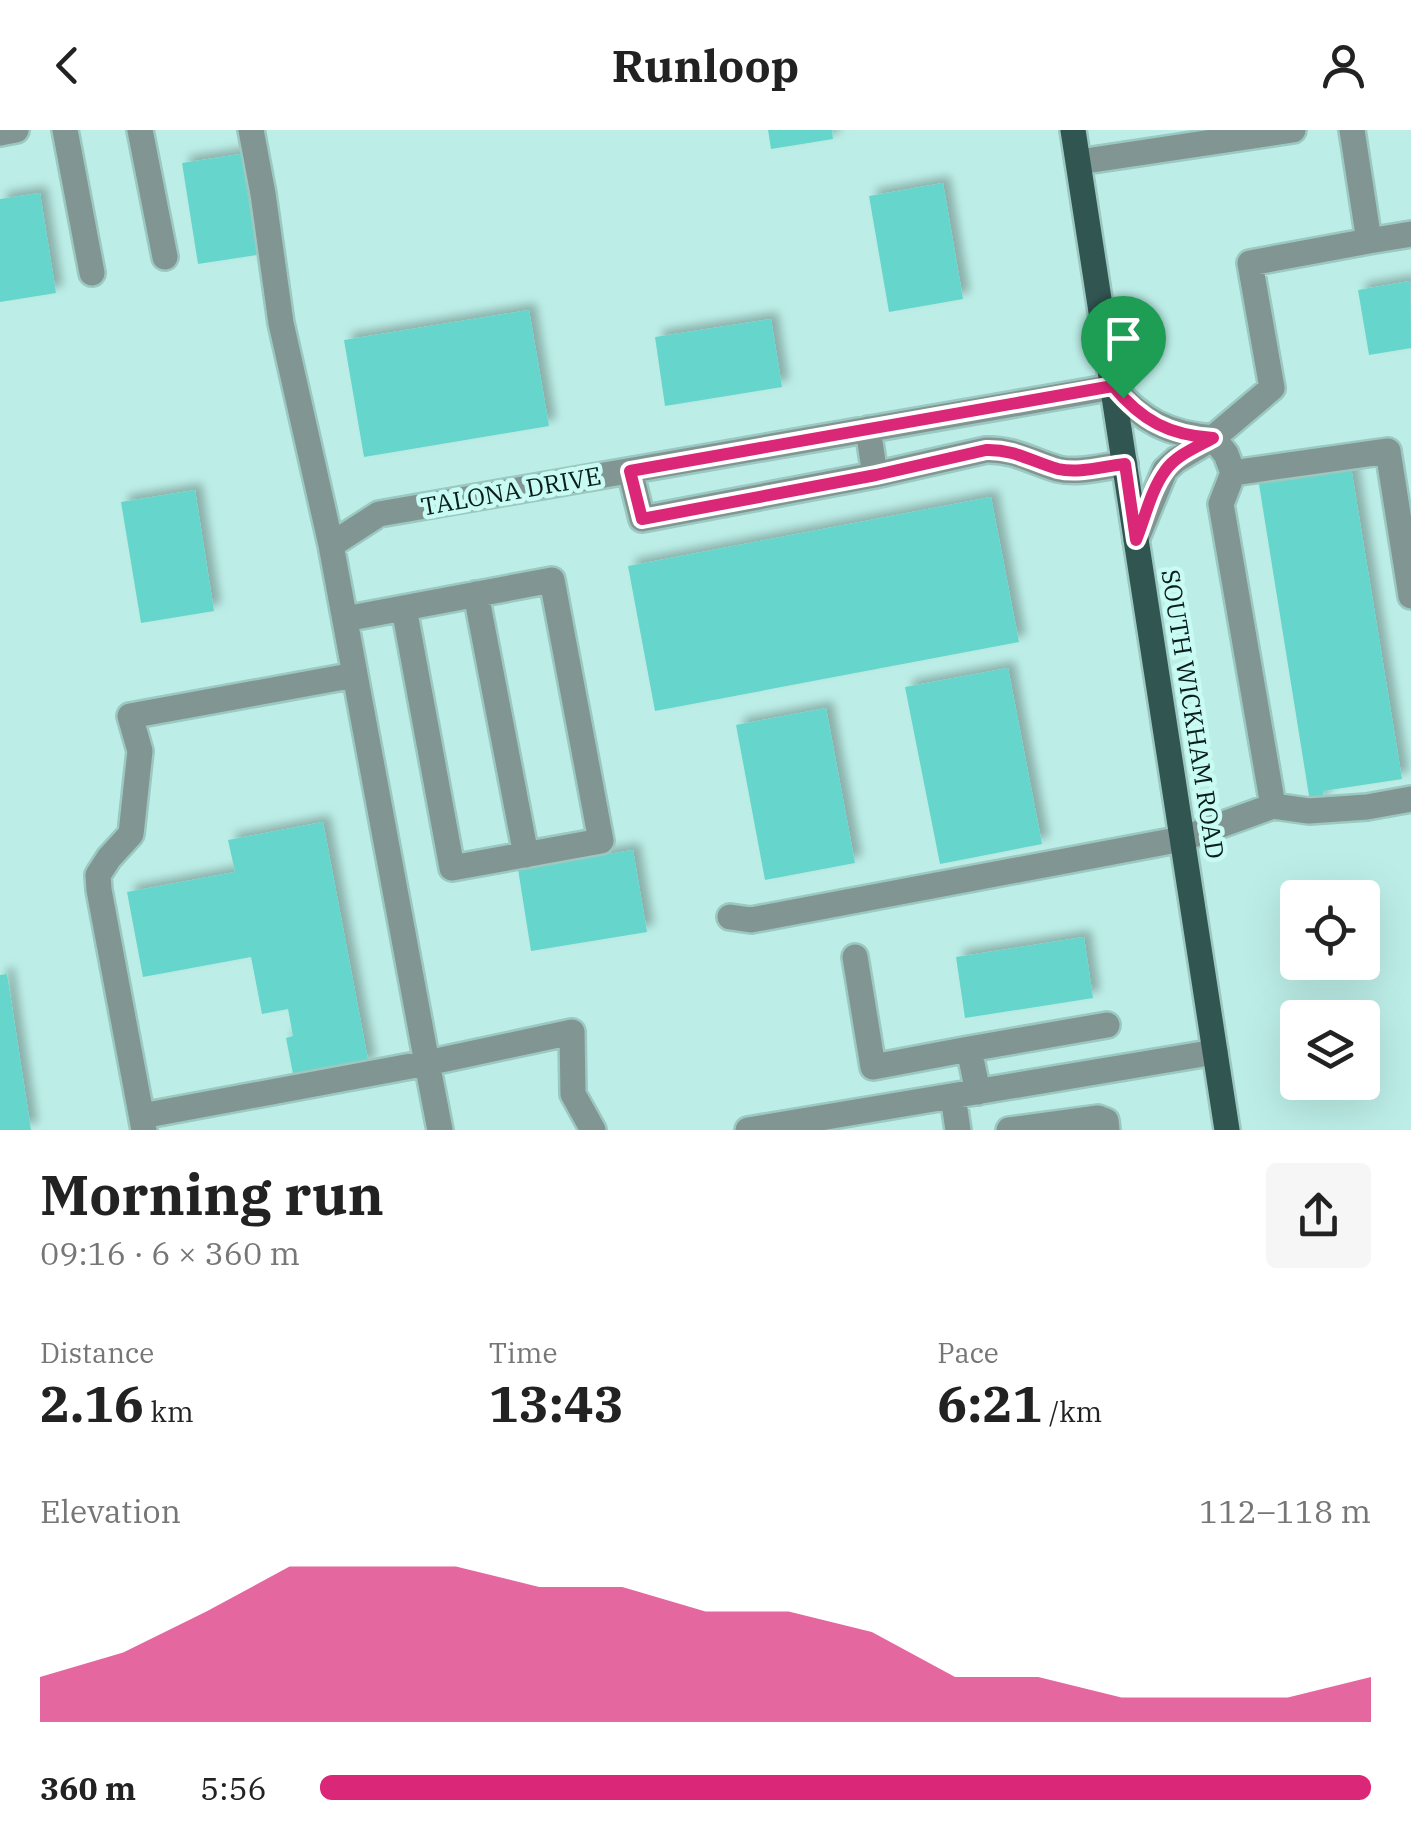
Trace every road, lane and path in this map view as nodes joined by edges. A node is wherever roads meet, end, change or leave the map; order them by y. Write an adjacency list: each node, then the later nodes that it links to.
1 (16, 130): 8 (street)
2 (65, 130): 13 (street)
3 (140, 130): 12 (street)
4 (251, 130): 22 (street)
5 (1074, 130): 9 (main road, SOUTH WICKHAM ROAD)
6 (1293, 130): 9 (street)
7 (1352, 130): 11 (street)
8 (0, 133)
9 (1079, 162): 14 (main road, SOUTH WICKHAM ROAD)
10 (1411, 234): 11 (street)
11 (1370, 241): 16 (street)
12 (165, 257)
13 (92, 273)
14 (1113, 386): 15 (street, TALONA DRIVE); 16 (street); 17 (main road, SOUTH WICKHAM ROAD)
15 (868, 429): 18 (street, TALONA DRIVE); 20 (street)
16 (1213, 438): 19 (street); 21 (street)
17 (1125, 464): 20 (street); 21 (main road, SOUTH WICKHAM ROAD)
18 (630, 471): 20 (street); 22 (street, TALONA DRIVE)
19 (1234, 473): 24 (street); 29 (street)
20 (876, 475)
21 (1136, 540): 30 (main road, SOUTH WICKHAM ROAD)
22 (332, 545): 26 (street)
23 (476, 594): 25 (street); 31 (street); 31 (street)
24 (1411, 596)
25 (404, 608): 26 (street); 31 (street)
26 (345, 619): 27 (street)
27 (355, 675): 37 (street); 39 (street)
28 (1411, 799): 29 (street)
29 (1272, 806): 30 (street)
30 (1182, 840): 32 (street); 36 (main road, SOUTH WICKHAM ROAD)
31 (526, 854)
32 (730, 917)
33 (856, 957): 35 (street)
34 (1108, 1025): 35 (street)
35 (969, 1049): 38 (street)
36 (1214, 1052): 38 (street); 46 (main road, SOUTH WICKHAM ROAD)
37 (428, 1063): 39 (street); 40 (street); 41 (street)
38 (966, 1094): 42 (street); 43 (street)
39 (143, 1123)
40 (440, 1130)
41 (593, 1130)
42 (748, 1130)
43 (958, 1130)
44 (1009, 1130): 45 (street)
45 (1108, 1130)
46 (1227, 1130)

